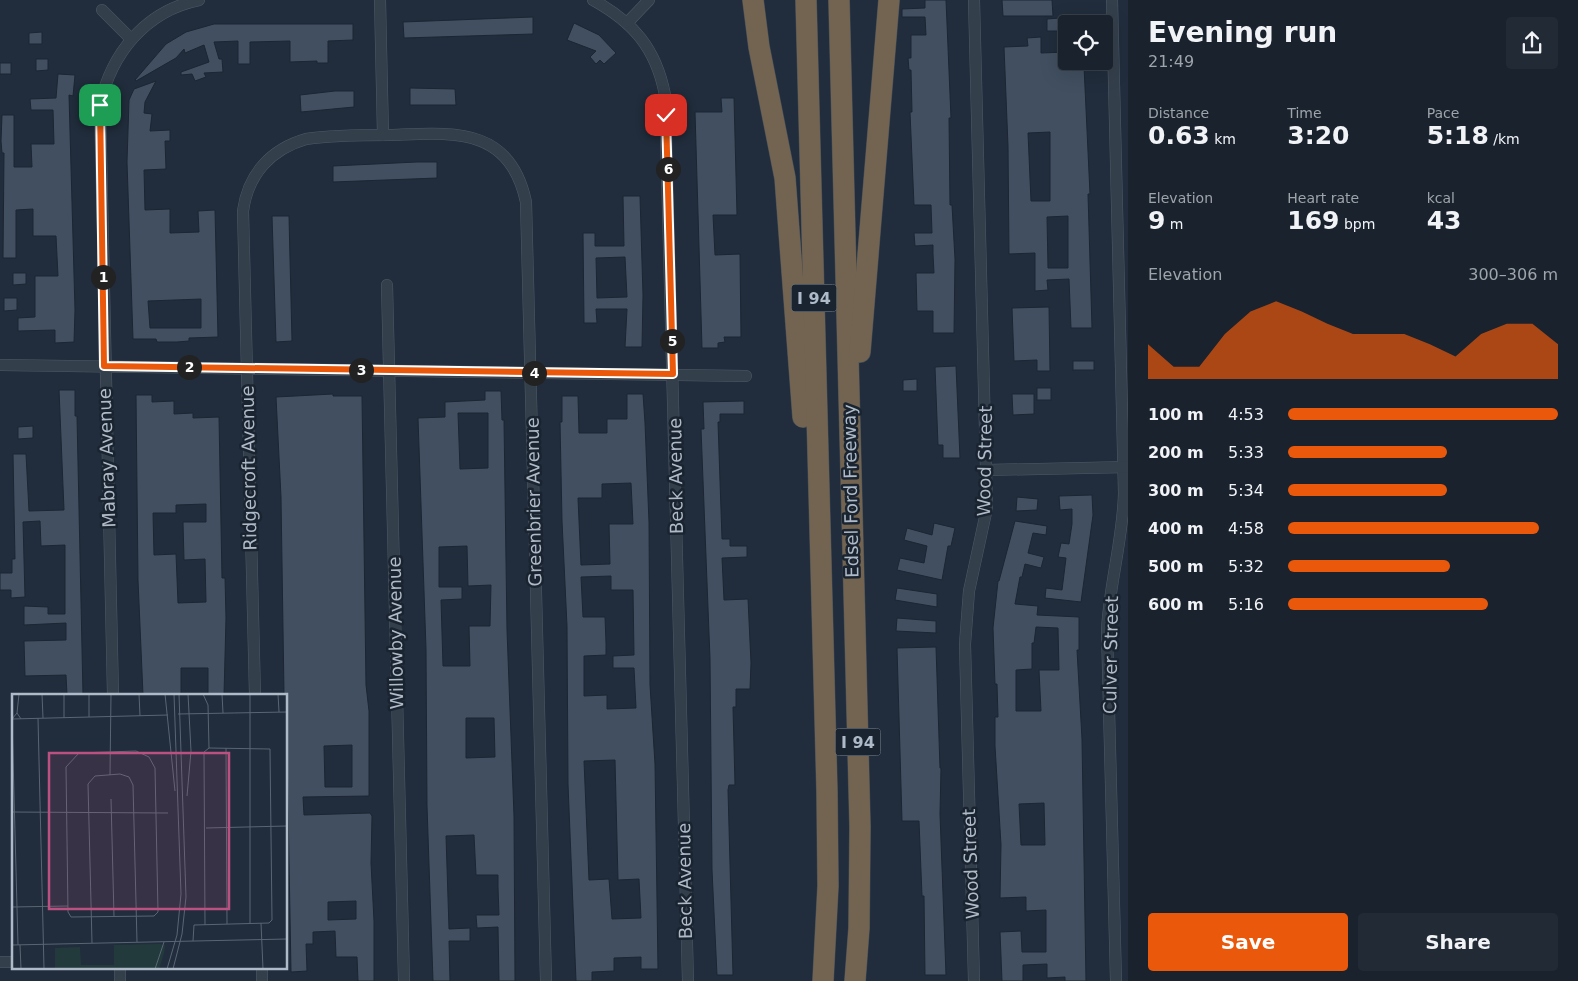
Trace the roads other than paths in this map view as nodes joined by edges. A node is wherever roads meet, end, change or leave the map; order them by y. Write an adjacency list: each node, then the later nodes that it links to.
1 (199, 0): 13 (street, Mabray Avenue)
2 (380, 0): 14 (street)
3 (593, 0): 12 (street, Beck Avenue)
4 (649, 0): 12 (street)
5 (753, 0): 26 (highway)
6 (806, 0): 26 (highway, Edsel Ford Freeway / I 94)
7 (838, 0): 25 (highway, Edsel Ford Freeway / I 94)
8 (889, 0): 25 (highway)
9 (974, 0): 24 (street, Wood Street)
10 (1112, 0): 23 (street, Culver Street)
11 (102, 10): 13 (street)
12 (628, 22): 21 (street, Beck Avenue)
13 (131, 39): 17 (street, Mabray Avenue)
14 (382, 135): 18 (street, Ridgecroft Avenue); 20 (street, Greenbrier Avenue)
15 (387, 285): 19 (street, Willowby Avenue)
16 (0, 365): 17 (street)
17 (104, 366): 18 (street); 27 (street, Mabray Avenue)
18 (247, 369): 19 (street); 28 (street, Ridgecroft Avenue)
19 (389, 371): 20 (street); 33 (street, Willowby Avenue)
20 (531, 373): 21 (street); 34 (street, Greenbrier Avenue)
21 (673, 374): 22 (street); 35 (street, Beck Avenue)
22 (746, 376)
23 (1126, 467): 24 (street); 39 (street, Culver Street)
24 (987, 470): 38 (street, Wood Street)
25 (852, 502): 37 (highway, Edsel Ford Freeway / I 94)
26 (822, 597): 36 (highway, Edsel Ford Freeway / I 94)
27 (113, 694)
28 (255, 694)
29 (120, 968): 31 (street)
30 (262, 968): 32 (street)
31 (120, 981)
32 (262, 981)
33 (404, 981)
34 (546, 981)
35 (688, 981)
36 (823, 981)
37 (855, 981)
38 (974, 981)
39 (1116, 981)

